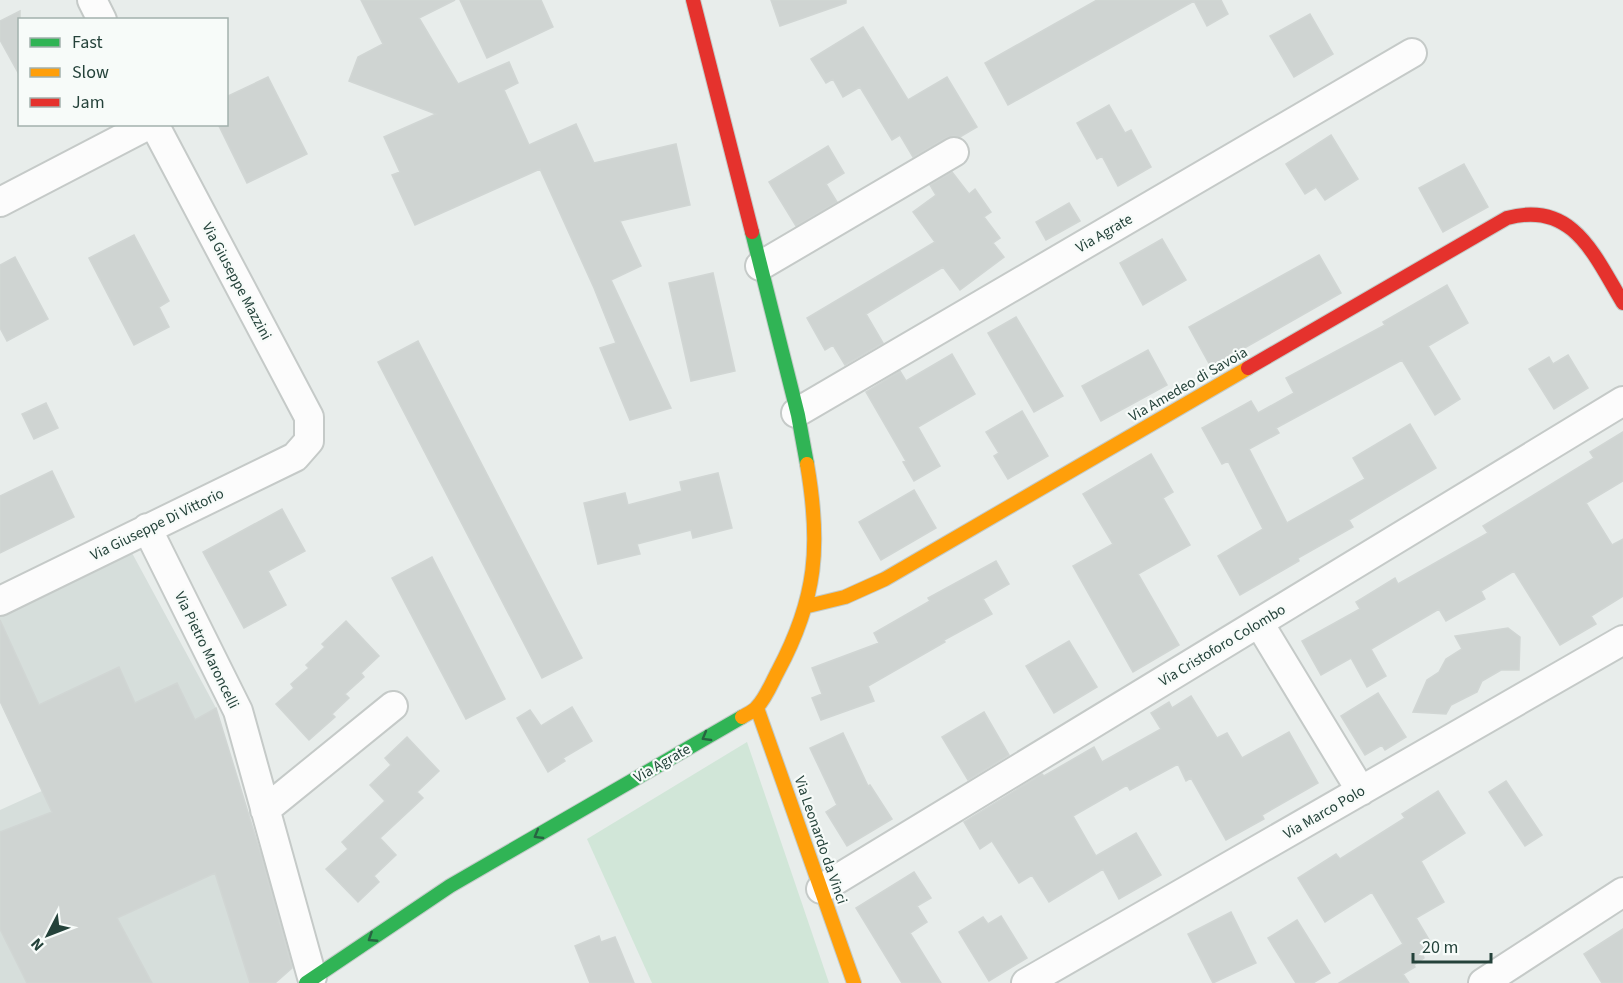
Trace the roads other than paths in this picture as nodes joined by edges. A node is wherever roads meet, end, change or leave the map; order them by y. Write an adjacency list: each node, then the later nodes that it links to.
1 (92, 0): 3 (street)
2 (693, 0): 9 (street)
3 (101, 18)
4 (1412, 53): 12 (street, Via Agrate)
5 (148, 126): 8 (street)
6 (153, 126): 13 (street, Via Giuseppe Mazzini)
7 (954, 153): 9 (street)
8 (0, 202)
9 (760, 266): 12 (street)
10 (1623, 303): 16 (street, Via Amedeo di Savoia)
11 (1623, 401): 17 (street, Via Cristoforo Colombo)
12 (796, 413): 16 (street)
13 (309, 441): 14 (street, Via Giuseppe Di Vittorio)
14 (147, 528): 15 (street, Via Giuseppe Di Vittorio); 22 (street, Via Pietro Maroncelli)
15 (0, 602)
16 (808, 606): 20 (street)
17 (1259, 623): 21 (street); 23 (street, Via Cristoforo Colombo)
18 (1623, 640): 21 (street, Via Marco Polo)
19 (393, 706): 22 (street)
20 (757, 708): 23 (street, Via Leonardo da Vinci); 25 (street, Via Agrate, one-way to 25)
21 (1361, 790): 27 (street, Via Marco Polo)
22 (265, 810): 25 (street, Via Pietro Maroncelli)
23 (821, 889): 26 (street, Via Leonardo da Vinci)
24 (1623, 892): 28 (street)
25 (309, 980)
26 (854, 983)
27 (1026, 983)
28 (1483, 983)

